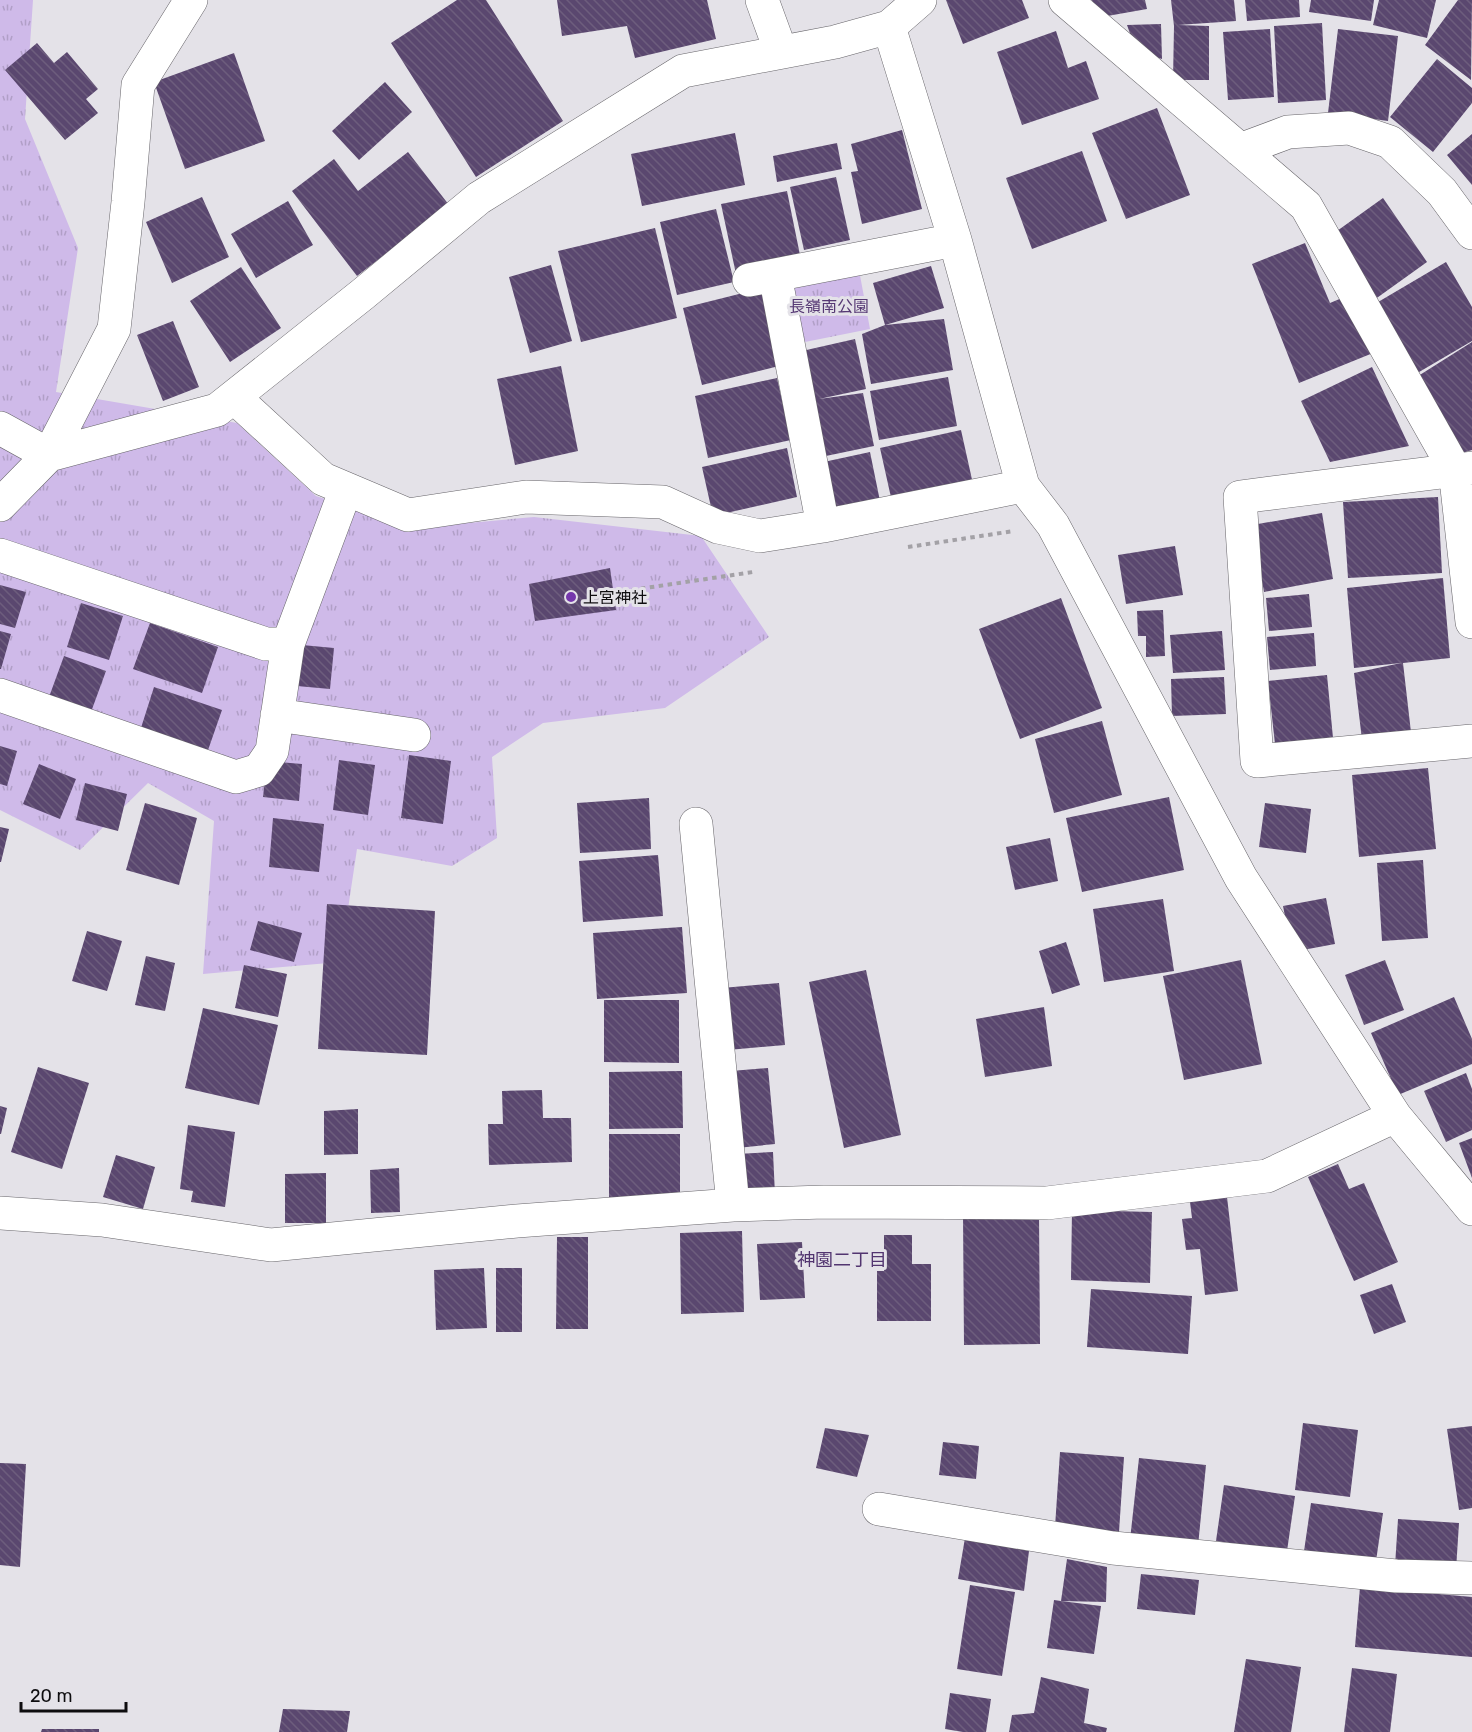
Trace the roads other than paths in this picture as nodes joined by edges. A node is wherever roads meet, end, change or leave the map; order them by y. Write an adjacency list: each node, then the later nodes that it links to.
1 (191, 0): 12 (street)
2 (762, 0): 6 (street)
3 (920, 0): 5 (street)
4 (1065, 0): 7 (street)
5 (889, 27): 6 (street); 9 (street)
6 (781, 52): 10 (street)
7 (1240, 150): 8 (street); 13 (street)
8 (1472, 233)
9 (955, 240): 14 (street); 17 (street)
10 (234, 397): 12 (street); 15 (street)
11 (0, 428): 12 (street)
12 (49, 455): 16 (street)
13 (1464, 469): 19 (street); 24 (street)
14 (1023, 486): 17 (street); 26 (street)
15 (346, 489): 17 (street); 20 (street)
16 (0, 505)
17 (823, 526)
18 (0, 555): 20 (street)
19 (1472, 622)
20 (288, 644): 22 (street)
21 (0, 695): 22 (street)
22 (278, 715): 23 (street)
23 (414, 735)
24 (1472, 741)
25 (696, 824): 27 (street)
26 (1395, 1116): 27 (street); 28 (street)
27 (733, 1204): 29 (street)
28 (1472, 1209)
29 (0, 1213)
30 (879, 1509): 31 (street)
31 (1472, 1578)

